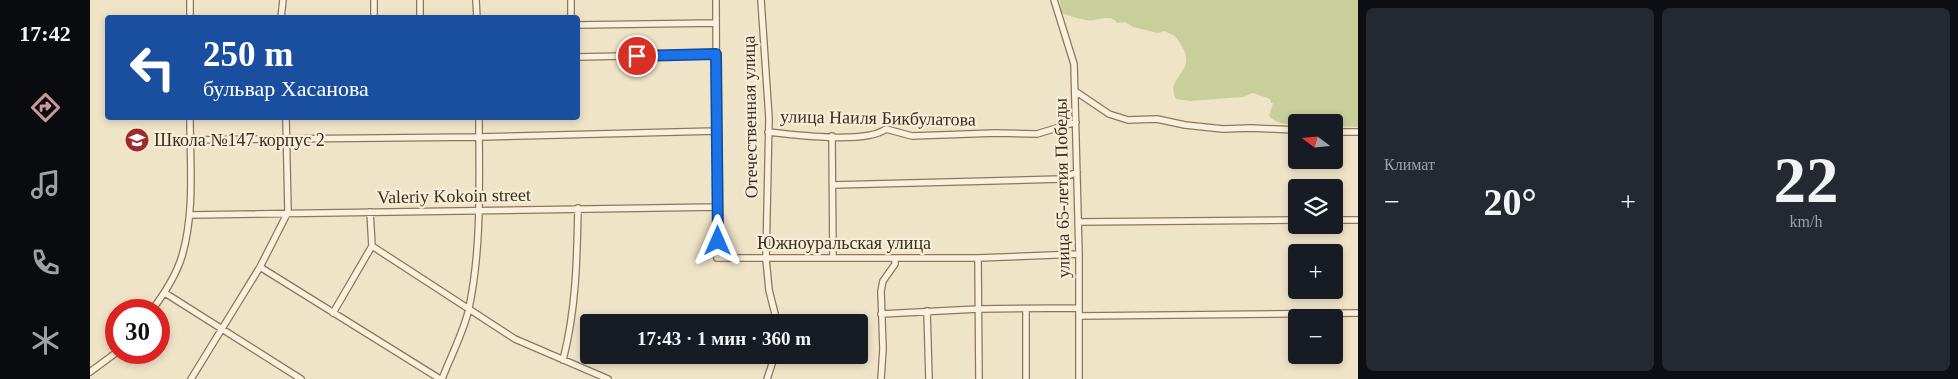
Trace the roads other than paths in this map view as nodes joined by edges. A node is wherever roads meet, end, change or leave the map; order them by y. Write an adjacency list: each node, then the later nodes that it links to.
1 (190, 0): 10 (street)
2 (284, 0): 11 (street)
3 (374, 0): 12 (street)
4 (420, 0): 13 (street)
5 (476, 0): 14 (street)
6 (570, 0): 15 (street)
7 (716, 0): 16 (street, Южноуральская улица)
8 (762, 0): 27 (street, Отечественная улица)
9 (1054, 0): 20 (street, улица 65-летия Победы)
10 (190, 15)
11 (282, 15)
12 (374, 15)
13 (420, 15)
14 (477, 15)
15 (571, 15)
16 (716, 23): 17 (street); 18 (street, Южноуральская улица)
17 (580, 25)
18 (716, 54): 19 (street); 25 (street, Южноуральская улица)
19 (580, 57)
20 (1075, 91): 24 (street, улица 65-летия Победы); 26 (street)
21 (190, 120): 33 (street)
22 (286, 120): 32 (street)
23 (479, 120): 31 (street)
24 (1076, 122): 30 (street, улица Наиля Бикбулатова); 34 (street, улица 65-летия Победы)
25 (716, 130): 31 (street); 36 (street, Южноуральская улица)
26 (1288, 130)
27 (768, 132): 30 (street, улица Наиля Бикбулатова); 48 (street, Отечественная улица)
28 (1343, 132): 29 (street)
29 (1358, 132)
30 (832, 136): 35 (street)
31 (479, 137): 32 (street); 38 (street)
32 (287, 139): 33 (street); 39 (street)
33 (190, 140): 41 (street)
34 (1077, 172): 35 (street); 45 (street, улица 65-летия Победы)
35 (833, 185): 49 (street)
36 (718, 207): 37 (street, Valeriy Kokoin street); 48 (street, Южноуральская улица)
37 (578, 208): 38 (street, Valeriy Kokoin street); 66 (street)
38 (479, 211): 40 (street, Valeriy Kokoin street); 58 (street)
39 (288, 212): 40 (street, Valeriy Kokoin street); 41 (street, Valeriy Kokoin street); 52 (street)
40 (370, 212): 46 (street)
41 (190, 215): 53 (street)
42 (1288, 220): 45 (street)
43 (1343, 220): 44 (street)
44 (1358, 220)
45 (1078, 222): 47 (street, улица 65-летия Победы)
46 (372, 246): 58 (street); 60 (street)
47 (1079, 254): 51 (street, Южноуральская улица); 55 (street, улица 65-летия Победы)
48 (766, 258): 49 (street, Южноуральская улица); 61 (street, Отечественная улица)
49 (833, 258): 50 (street, Южноуральская улица)
50 (895, 258): 51 (street, Южноуральская улица); 62 (street)
51 (978, 258): 56 (street)
52 (260, 268): 60 (street); 65 (street)
53 (165, 293): 54 (street); 65 (street)
54 (160, 299)
55 (1079, 308): 57 (street); 64 (street, улица 65-летия Победы)
56 (978, 309): 57 (street); 59 (street); 77 (street)
57 (1026, 309): 78 (street)
58 (469, 310): 66 (street); 72 (street)
59 (927, 312): 62 (street); 76 (street)
60 (333, 313): 72 (street)
61 (775, 314)
62 (881, 314): 75 (street)
63 (1357, 314): 64 (street)
64 (1079, 316): 79 (street, улица 65-летия Победы)
65 (222, 329): 70 (street); 71 (street)
66 (563, 360): 73 (street)
67 (105, 361): 69 (street)
68 (772, 364): 74 (street)
69 (90, 372)
70 (191, 379)
71 (301, 379)
72 (441, 379)
73 (608, 379)
74 (767, 379)
75 (881, 379)
76 (929, 379)
77 (979, 379)
78 (1026, 379)
79 (1079, 379)

